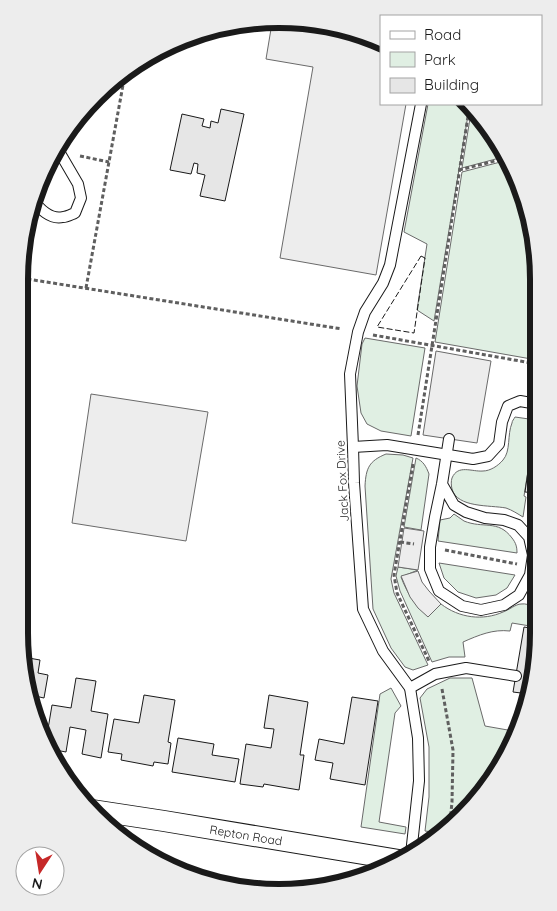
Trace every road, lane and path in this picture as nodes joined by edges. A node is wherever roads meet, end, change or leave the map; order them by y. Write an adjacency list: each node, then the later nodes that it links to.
1 (124, 81): 6 (path)
2 (421, 105): 11 (lane, Jack Fox Drive)
3 (75, 148): 6 (path)
4 (60, 154): 8 (lane)
5 (500, 160): 7 (path)
6 (109, 162): 10 (path)
7 (459, 170)
8 (39, 206)
9 (28, 279): 10 (path)
10 (86, 288): 11 (path)
11 (358, 332): 12 (path); 15 (lane, Jack Fox Drive)
12 (530, 363)
13 (530, 403): 16 (lane)
14 (449, 439): 16 (lane)
15 (353, 447): 16 (lane); 24 (lane, Jack Fox Drive)
16 (447, 455): 17 (lane)
17 (442, 484): 18 (lane); 20 (lane)
18 (530, 541)
19 (400, 542): 20 (path)
20 (430, 548): 21 (path); 22 (lane)
21 (530, 567)
22 (530, 575)
23 (516, 676): 24 (lane)
24 (410, 688): 26 (lane, Jack Fox Drive)
25 (103, 812): 27 (street, Repton Road)
26 (412, 845)
27 (389, 858)

